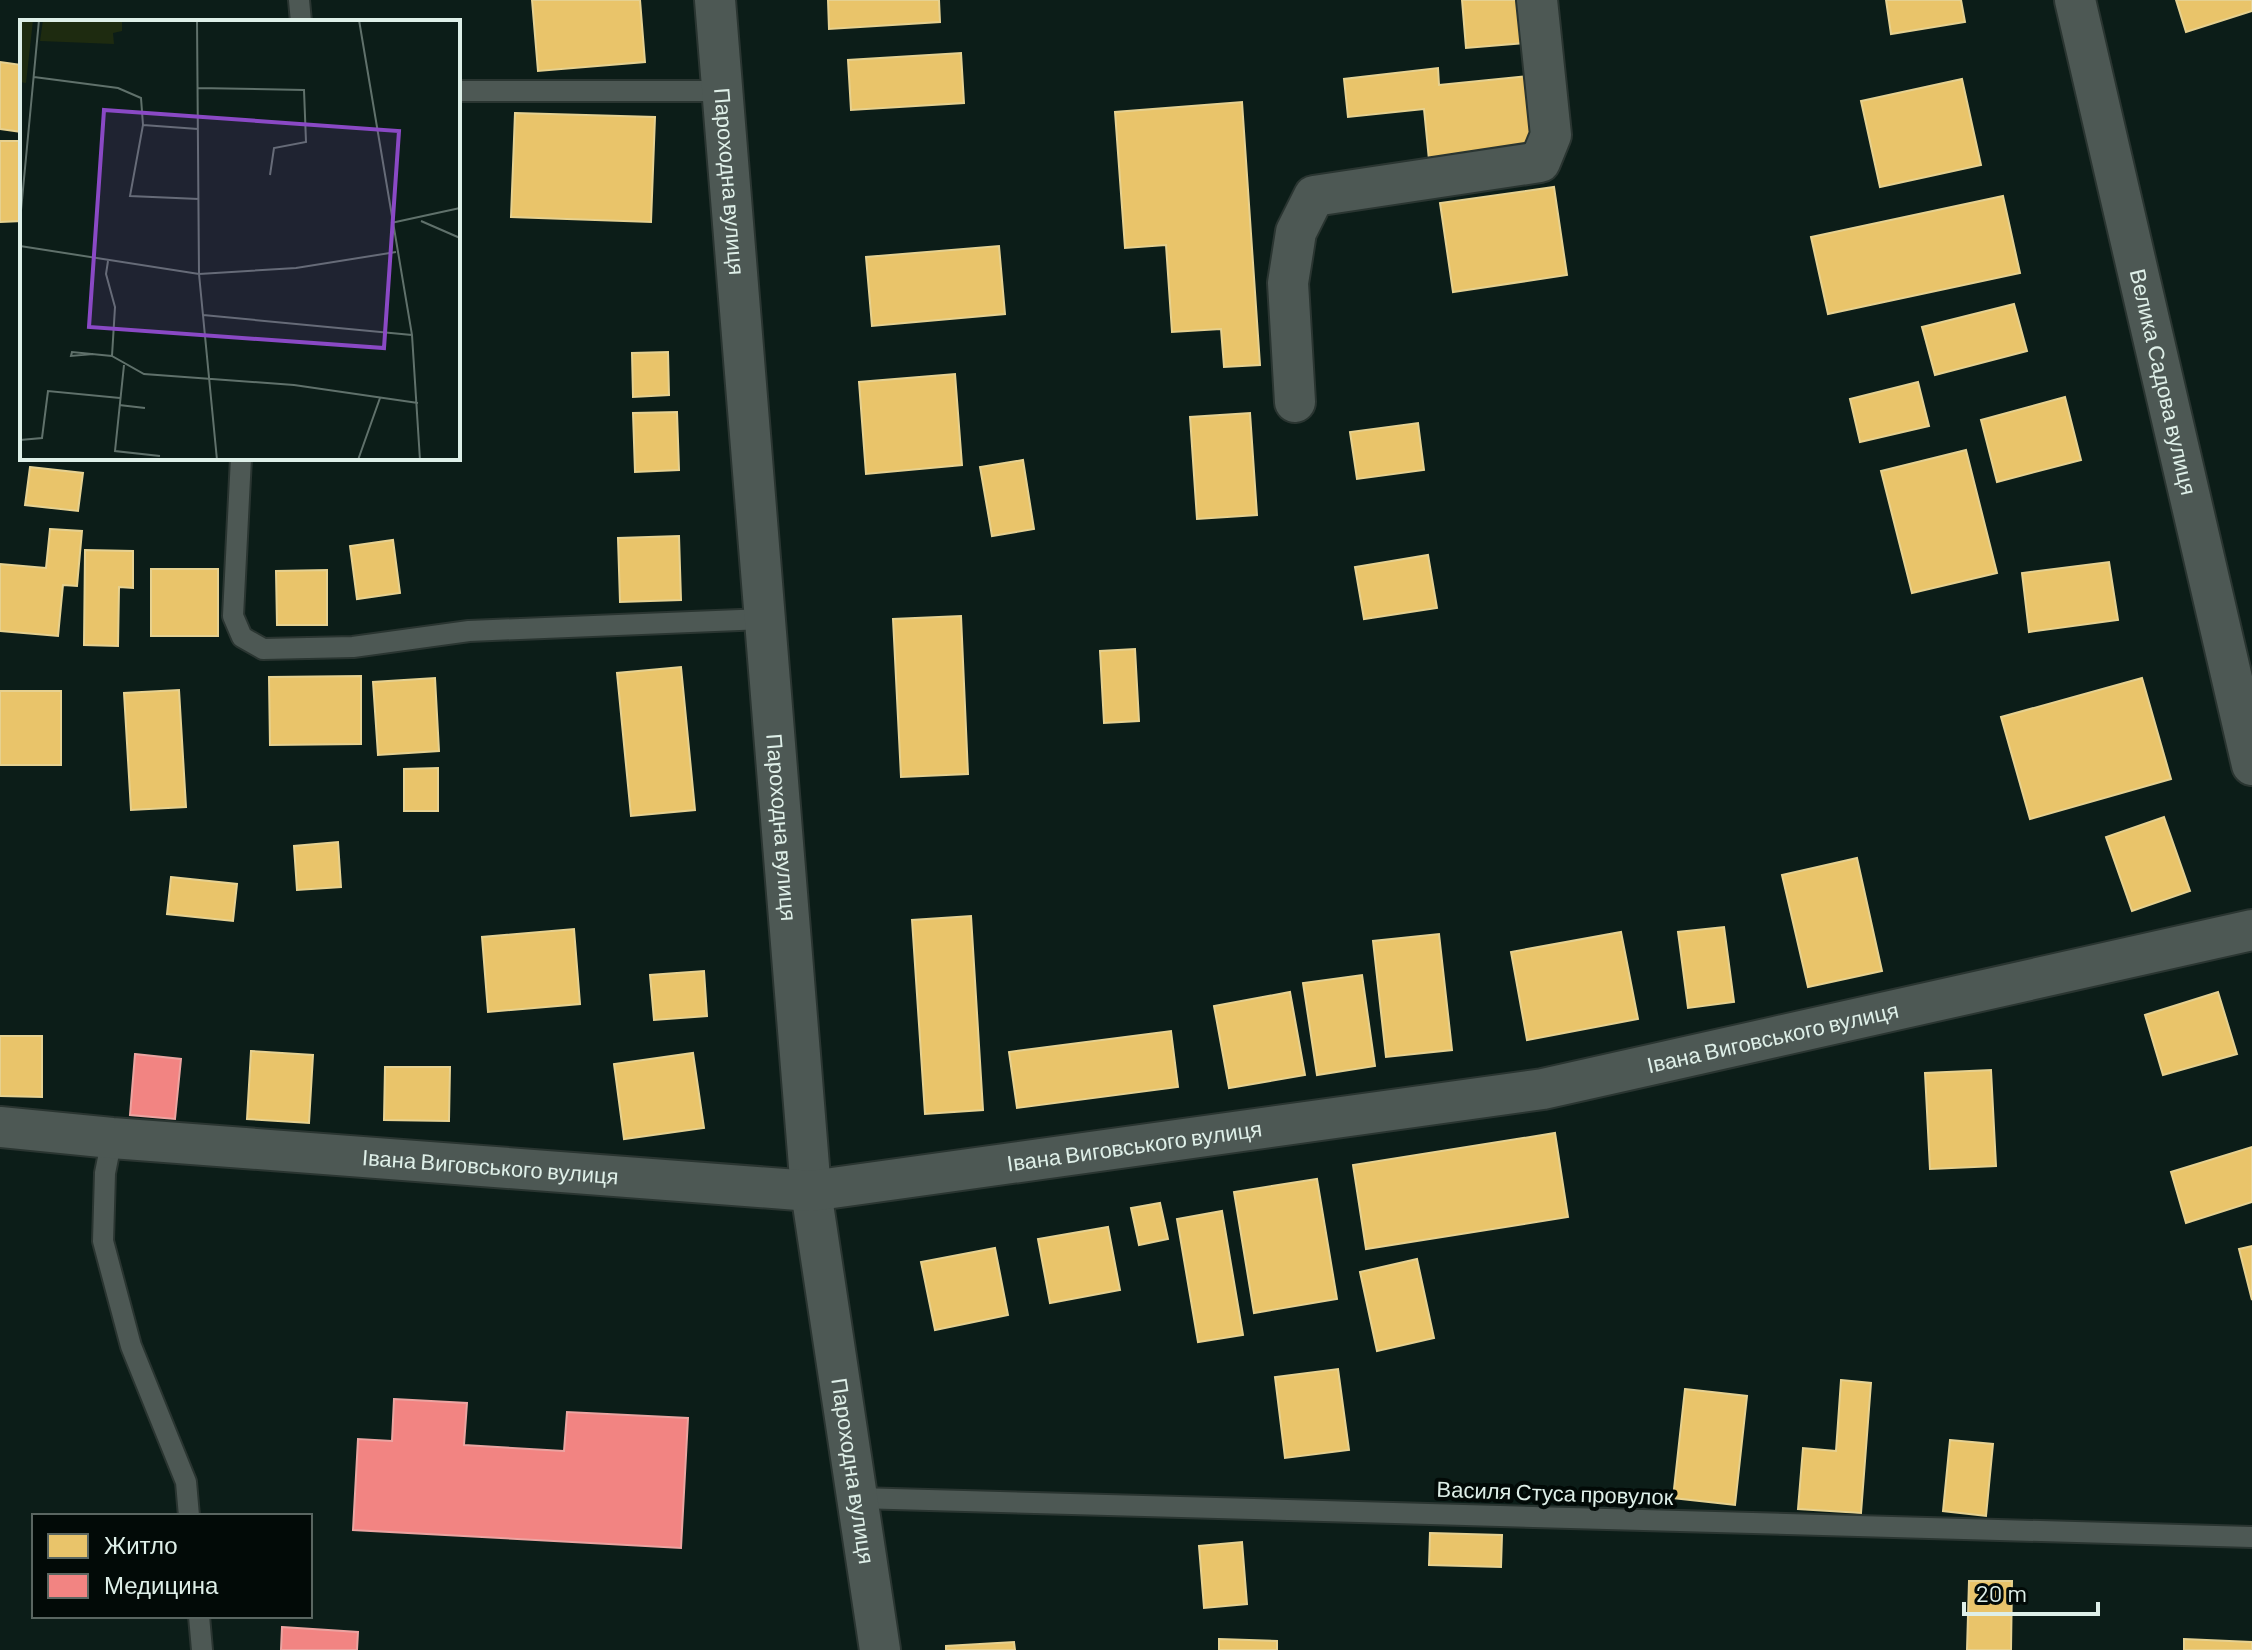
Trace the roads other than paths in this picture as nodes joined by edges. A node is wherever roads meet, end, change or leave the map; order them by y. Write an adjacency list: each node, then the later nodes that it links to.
1 (299, 0): 5 (lane)
2 (715, 0): 7 (street, Пароходна вулиця)
3 (1537, 0): 8 (street)
4 (2075, 0): 11 (street, Велика Садова вулиця)
5 (301, 20)
6 (460, 91): 7 (lane)
7 (722, 91): 10 (street, Пароходна вулиця)
8 (1295, 402)
9 (241, 460): 10 (lane)
10 (765, 619): 16 (street, Пароходна вулиця)
11 (2244, 698): 12 (street, Велика Садова вулиця)
12 (2252, 765)
13 (2252, 930): 16 (street, Івана Виговського вулиця)
14 (0, 1127): 15 (street, Івана Виговського вулиця)
15 (112, 1138): 16 (street, Івана Виговського вулиця); 18 (lane)
16 (811, 1191): 17 (street, Пароходна вулиця)
17 (857, 1498): 19 (lane, Василя Стуса провулок); 22 (street, Пароходна вулиця)
18 (189, 1514)
19 (2252, 1537)
20 (199, 1618): 21 (lane)
21 (202, 1650)
22 (880, 1650)

